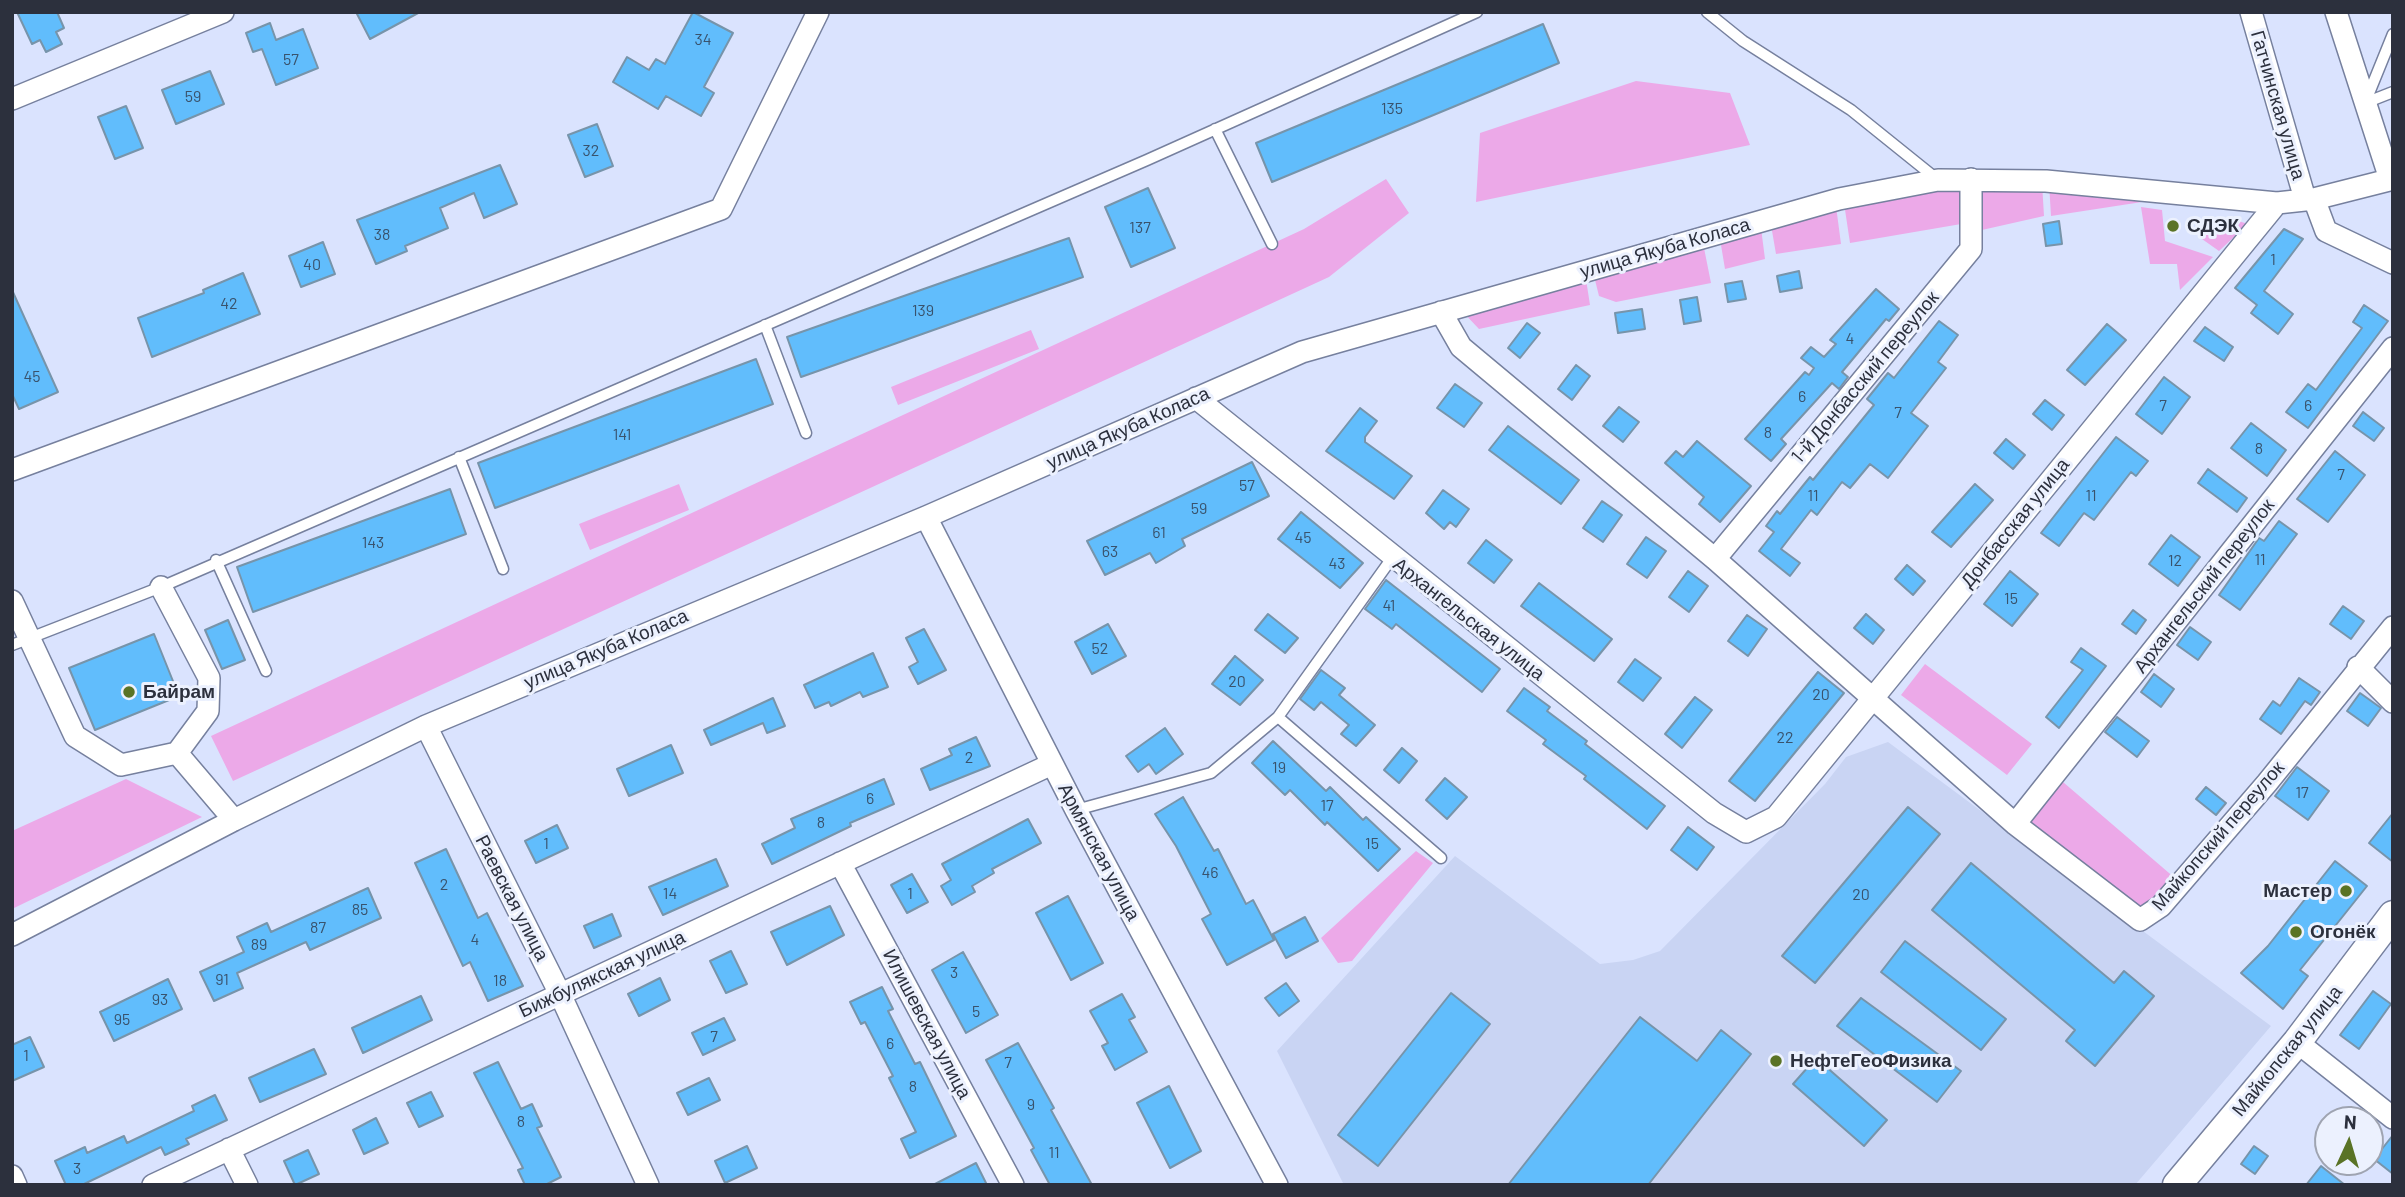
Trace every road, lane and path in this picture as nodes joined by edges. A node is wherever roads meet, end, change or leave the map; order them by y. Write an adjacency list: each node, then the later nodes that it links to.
1 (223, 12): 9 (street)
2 (818, 12): 25 (street)
3 (1477, 12): 11 (lane)
4 (1707, 12): 14 (lane)
5 (2251, 12): 15 (street, Гатчинская улица)
6 (2336, 12): 10 (street)
7 (2393, 34): 10 (lane)
8 (2393, 92): 10 (lane)
9 (12, 99)
10 (2365, 103): 13 (street)
11 (1215, 130): 17 (lane); 20 (lane)
12 (1971, 179): 14 (street, улица Якуба Коласа); 16 (street, улица Якуба Коласа); 28 (street, 1-й Донбасский переулок)
13 (2391, 179): 15 (street, улица Якуба Коласа)
14 (1938, 180): 19 (street, улица Якуба Коласа)
15 (2310, 199): 16 (street, улица Якуба Коласа); 18 (street)
16 (2277, 203): 37 (street, Донбасская улица)
17 (1272, 244)
18 (2393, 263)
19 (1441, 312): 22 (street, улица Якуба Коласа); 28 (street)
20 (765, 325): 23 (lane); 24 (lane)
21 (2393, 348): 45 (street, Архангельский переулок)
22 (1196, 398): 26 (street, улица Якуба Коласа); 27 (street, Архангельская улица)
23 (806, 433)
24 (459, 457): 29 (lane); 30 (lane)
25 (12, 470)
26 (926, 517): 40 (street, улица Якуба Коласа); 42 (street, Армянская улица)
27 (1392, 558): 39 (lane); 46 (street, Архангельская улица)
28 (1715, 559): 37 (street)
29 (216, 561): 31 (lane); 36 (lane)
30 (503, 569)
31 (160, 587): 34 (lane); 41 (street)
32 (12, 601): 34 (street)
33 (2393, 627): 35 (street, Майкопский переулок)
34 (21, 641): 41 (street)
35 (2358, 667): 38 (street); 45 (street, Майкопский переулок)
36 (266, 671)
37 (1874, 699): 45 (street); 46 (street, Донбасская улица)
38 (2393, 702)
39 (1278, 717): 43 (lane); 47 (lane)
40 (426, 726): 44 (street, улица Якуба Коласа); 51 (street, Раевская улица)
41 (177, 753): 44 (street)
42 (1052, 764): 43 (street, Армянская улица); 48 (street, Бижбулякская улица)
43 (1076, 810): 61 (street, Армянская улица)
44 (234, 820): 50 (street, улица Якуба Коласа)
45 (2015, 824)
46 (1746, 832)
47 (1441, 858)
48 (840, 863): 51 (street, Бижбулякская улица); 60 (street, Илишевская улица)
49 (2393, 915): 52 (street, Майкопская улица)
50 (12, 935)
51 (560, 994): 54 (street, Бижбулякская улица); 59 (street, Раевская улица)
52 (2297, 1042): 53 (street); 62 (street, Майкопская улица)
53 (2393, 1118)
54 (229, 1149): 57 (street, Бижбулякская улица); 58 (street)
55 (12, 1177): 56 (street)
56 (16, 1185)
57 (153, 1185)
58 (247, 1185)
59 (648, 1185)
60 (1013, 1185)
61 (1277, 1185)
62 (2177, 1185)

